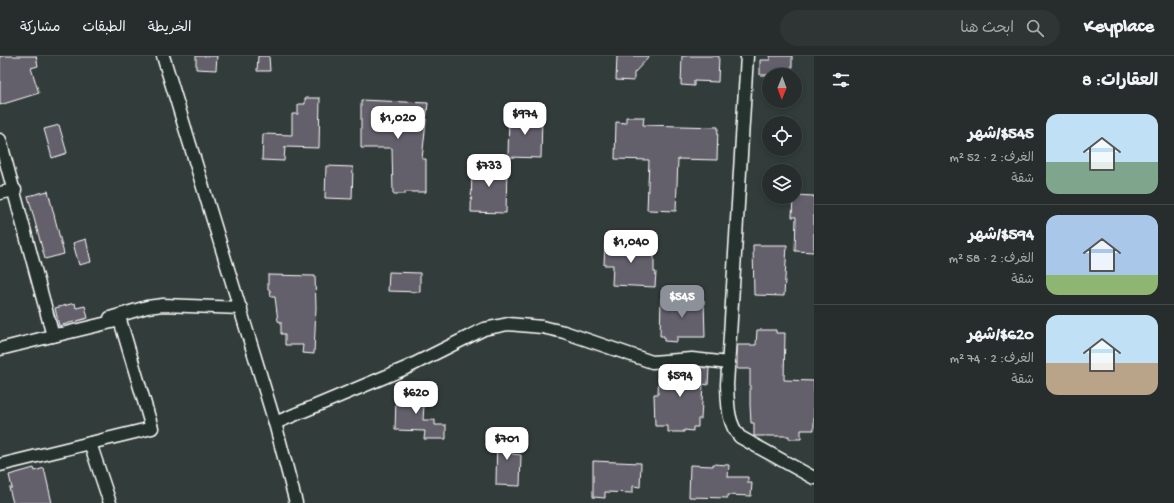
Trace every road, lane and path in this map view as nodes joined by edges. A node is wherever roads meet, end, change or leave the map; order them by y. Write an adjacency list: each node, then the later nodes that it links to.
1 (163, 56): 6 (street)
2 (747, 56): 9 (street)
3 (0, 140): 4 (street)
4 (15, 190): 5 (street); 7 (street)
5 (0, 193)
6 (241, 308): 7 (street); 10 (street)
7 (53, 336): 8 (street); 11 (street)
8 (0, 349)
9 (729, 363): 10 (street); 13 (street)
10 (275, 423): 15 (street)
11 (90, 443): 12 (street); 14 (street)
12 (0, 465)
13 (814, 478)
14 (110, 503)
15 (296, 503)

